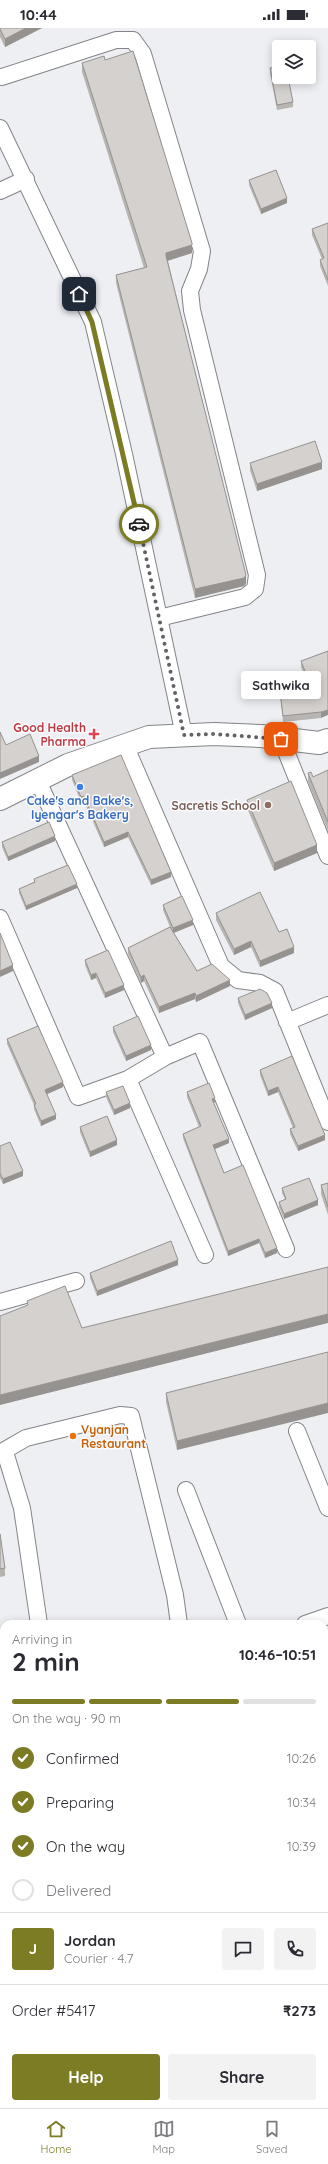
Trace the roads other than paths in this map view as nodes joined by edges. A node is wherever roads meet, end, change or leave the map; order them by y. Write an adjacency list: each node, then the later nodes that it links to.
1 (1, 79): 5 (street)
2 (0, 128): 3 (street)
3 (26, 179): 4 (street); 5 (street)
4 (0, 191)
5 (159, 618): 6 (street)
6 (184, 735): 7 (street); 9 (street)
7 (281, 739): 8 (street); 12 (street)
8 (328, 740)
9 (125, 745): 10 (street); 15 (street)
10 (38, 781): 11 (street); 16 (street)
11 (0, 800)
12 (328, 856)
13 (0, 918): 17 (street)
14 (328, 1005): 15 (street)
15 (287, 1022): 18 (street)
16 (165, 1057): 17 (street); 19 (street)
17 (128, 1079): 20 (street)
18 (328, 1122)
19 (286, 1249)
20 (205, 1255)
21 (76, 1280): 22 (street)
22 (0, 1302)
23 (297, 1431): 26 (street)
24 (3, 1452): 28 (street); 29 (street)
25 (186, 1490): 30 (street)
26 (328, 1508)
27 (328, 1616): 31 (street)
28 (38, 1620)
29 (178, 1620)
30 (236, 1620)
31 (316, 1620)

